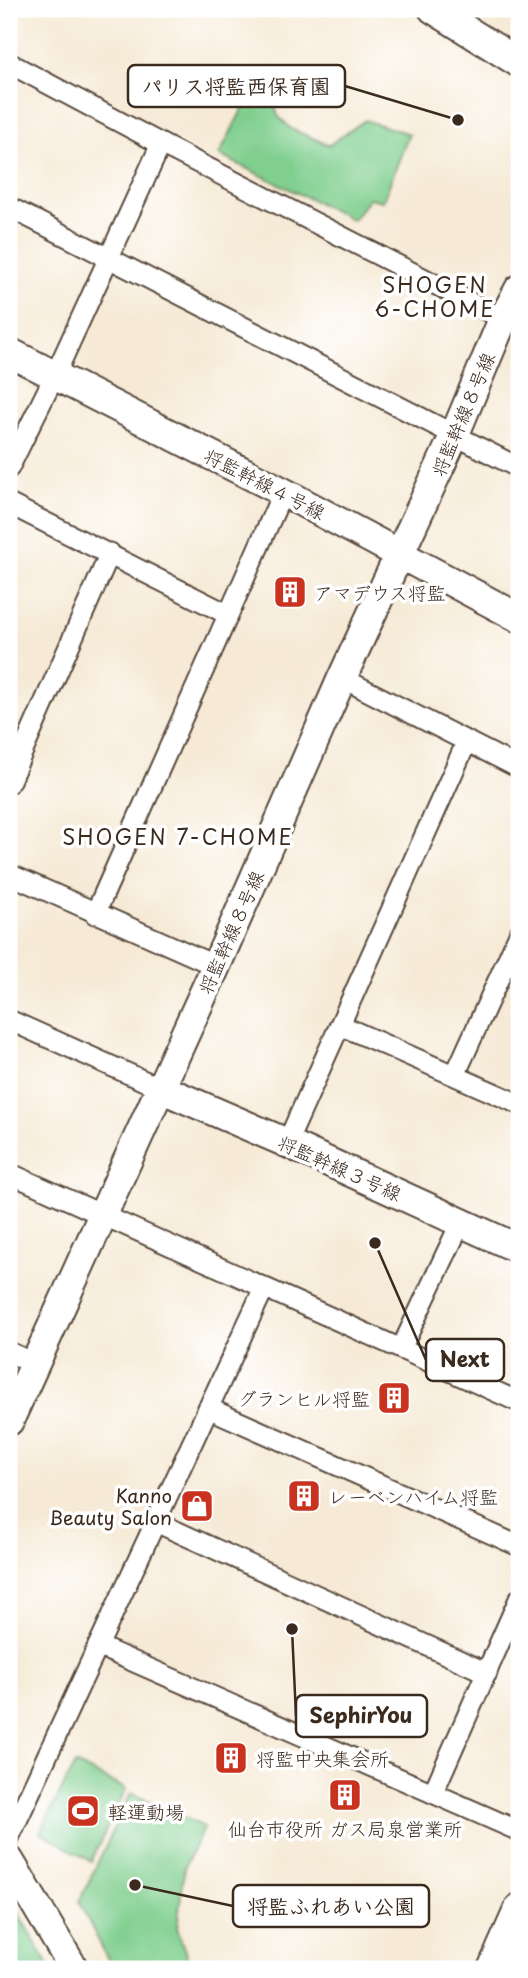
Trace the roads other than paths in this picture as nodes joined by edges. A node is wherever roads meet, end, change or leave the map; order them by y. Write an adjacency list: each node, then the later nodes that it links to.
1 (433, 9): 3 (street)
2 (9, 63): 4 (street)
3 (519, 63)
4 (161, 144): 6 (street); 8 (street)
5 (9, 207): 6 (street)
6 (108, 260): 10 (street); 11 (street)
7 (519, 289): 8 (street, 将監幹線８号線)
8 (503, 319): 11 (street, 将監幹線８号線)
9 (9, 352): 10 (street, 将監幹線４号線)
10 (55, 375): 12 (street); 14 (street, 将監幹線４号線)
11 (455, 434): 13 (street); 17 (street, 将監幹線８号線)
12 (9, 468)
13 (519, 468)
14 (283, 492): 17 (street, 将監幹線４号線); 18 (street)
15 (9, 504): 16 (street)
16 (110, 554): 18 (street); 23 (street)
17 (400, 556): 19 (street, 将監幹線４号線); 20 (street, 将監幹線８号線)
18 (227, 614): 25 (street)
19 (519, 618)
20 (342, 678): 21 (street); 27 (street, 将監幹線８号線)
21 (467, 741): 22 (street); 29 (street)
22 (519, 768)
23 (9, 783)
24 (9, 874): 25 (street)
25 (95, 914): 27 (street)
26 (519, 934): 30 (street)
27 (216, 966): 31 (street, 将監幹線８号線)
28 (9, 1020): 31 (street)
29 (340, 1025): 30 (street); 33 (street)
30 (455, 1075): 32 (street)
31 (160, 1088): 33 (street, 将監幹線３号線); 35 (street, 将監幹線８号線)
32 (519, 1104)
33 (288, 1143): 36 (street, 将監幹線３号線)
34 (9, 1174): 35 (street)
35 (102, 1215): 38 (street); 41 (street, 将監幹線８号線)
36 (461, 1222): 37 (street, 将監幹線３号線); 39 (street)
37 (519, 1249)
38 (264, 1288): 39 (street); 43 (street)
39 (401, 1349): 42 (street)
40 (9, 1352): 41 (street)
41 (34, 1364): 44 (street, 将監幹線８号線)
42 (519, 1402)
43 (208, 1408): 45 (street); 46 (street)
44 (9, 1421)
45 (156, 1522): 48 (street); 49 (street)
46 (519, 1546)
47 (519, 1599): 49 (street)
48 (98, 1646): 50 (street); 52 (street)
49 (486, 1673): 50 (street)
50 (433, 1793): 51 (street)
51 (519, 1831)
52 (9, 1838)
53 (9, 1860): 55 (street)
54 (519, 1908): 56 (street)
55 (75, 1969)
56 (492, 1969)

